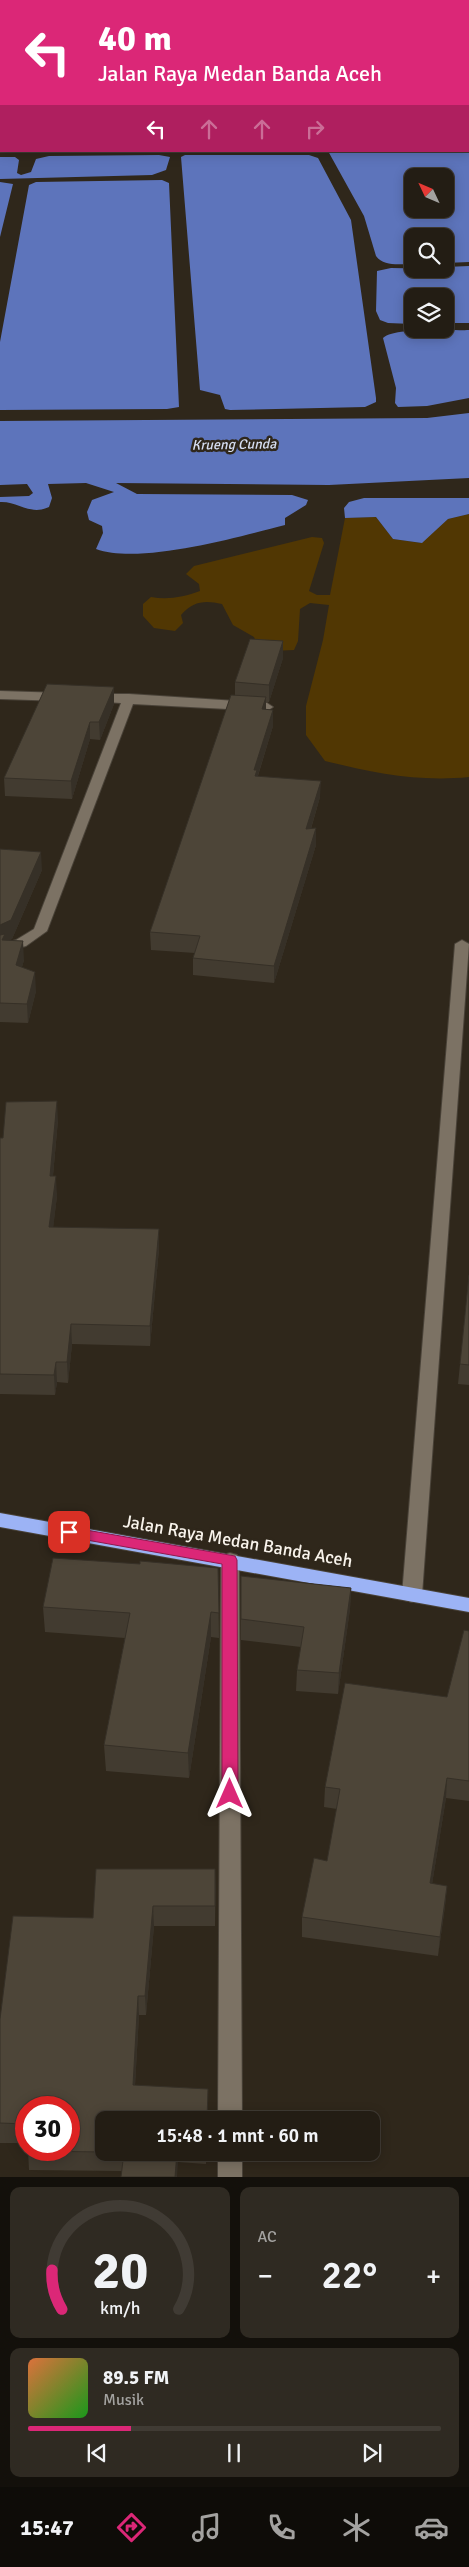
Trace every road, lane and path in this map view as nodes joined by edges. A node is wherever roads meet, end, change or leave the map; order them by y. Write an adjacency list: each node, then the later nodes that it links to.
1 (0, 695): 2 (street)
2 (129, 698): 3 (street); 5 (street)
3 (266, 707)
4 (462, 944): 8 (street)
5 (0, 949)
6 (0, 1520): 7 (highway, Jalan Raya Medan Banda Aceh)
7 (230, 1560): 8 (highway, Jalan Raya Medan Banda Aceh); 10 (street)
8 (412, 1594): 9 (highway, Jalan Raya Medan Banda Aceh)
9 (469, 1605)
10 (230, 2111)
11 (230, 2161): 12 (street)
12 (230, 2177)

